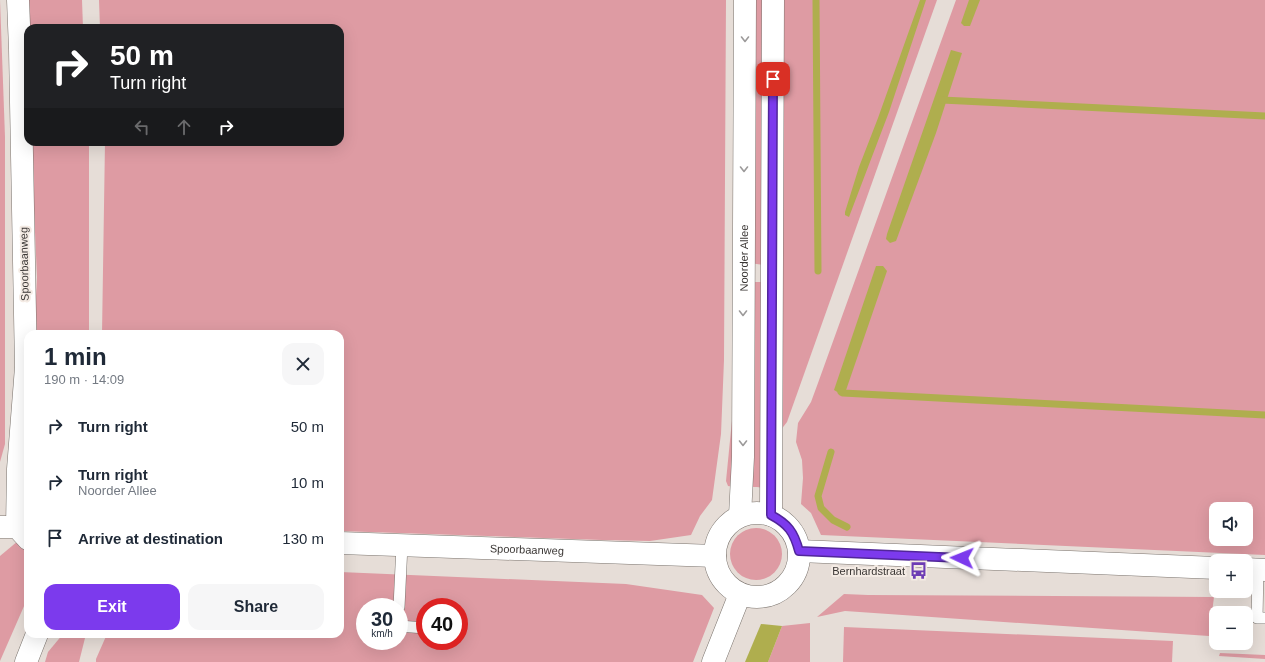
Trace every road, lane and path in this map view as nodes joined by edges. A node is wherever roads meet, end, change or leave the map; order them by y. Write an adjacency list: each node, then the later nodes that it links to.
1 (18, 0): 4 (street, Spoorbaanweg)
2 (745, 0): 7 (street, Noorder Allee, one-way to 7)
3 (773, 0): 6 (street)
4 (25, 330)
5 (24, 392): 8 (street, Spoorbaanweg)
6 (771, 515): 7 (street); 11 (street)
7 (740, 516): 12 (street)
8 (15, 531)
9 (344, 543): 10 (street, Spoorbaanweg)
10 (402, 545): 12 (street, Spoorbaanweg); 16 (lane)
11 (799, 551): 13 (street); 15 (street)
12 (715, 556): 15 (street)
13 (1209, 568)
14 (1256, 570): 17 (lane)
15 (740, 594): 20 (street)
16 (399, 598)
17 (1265, 618)
18 (35, 638): 19 (street)
19 (26, 662)
20 (713, 662)

